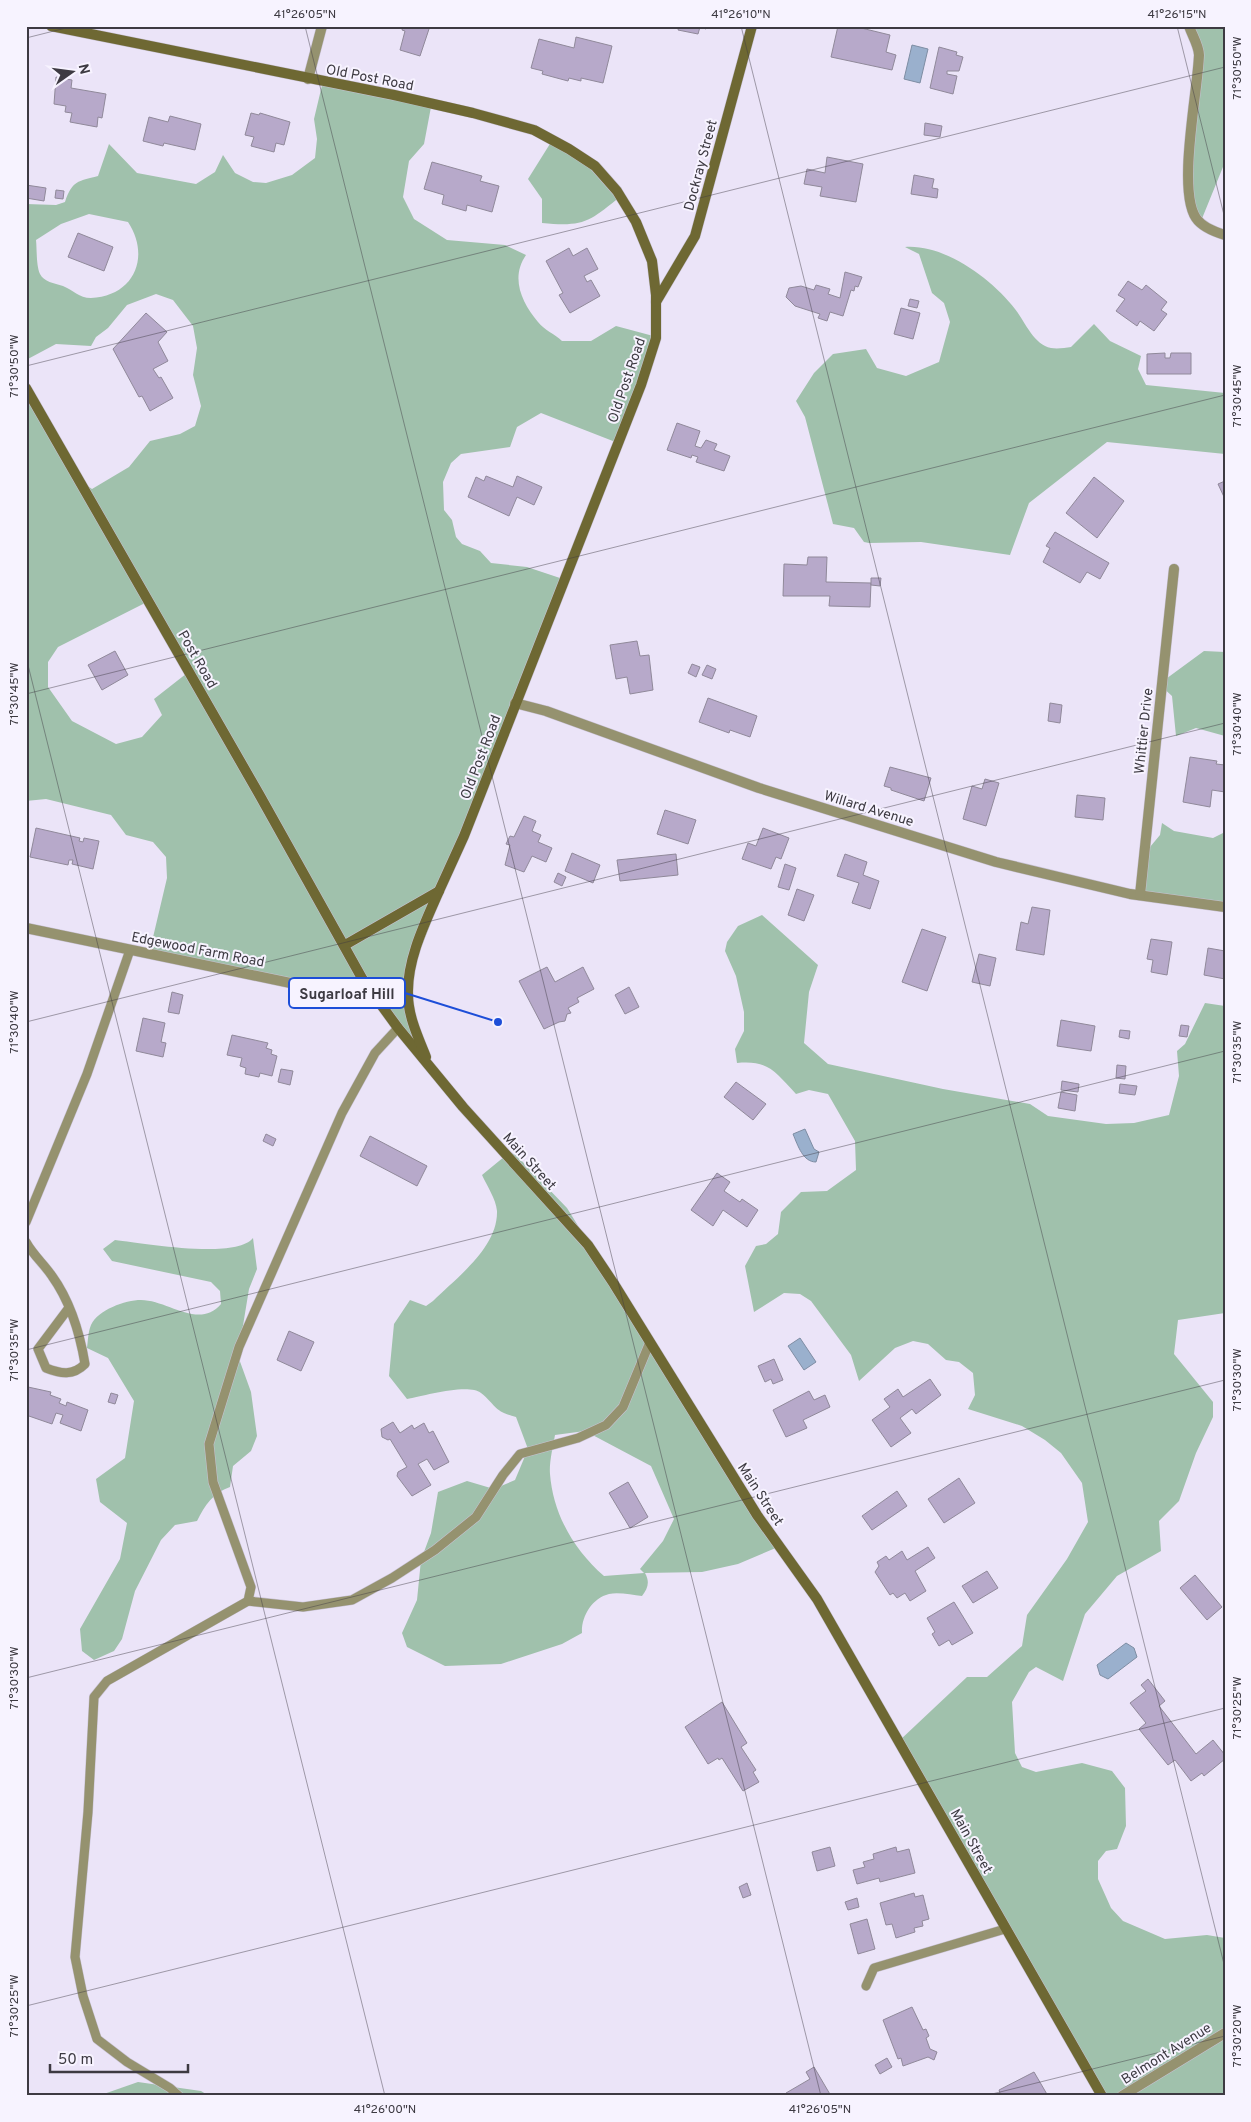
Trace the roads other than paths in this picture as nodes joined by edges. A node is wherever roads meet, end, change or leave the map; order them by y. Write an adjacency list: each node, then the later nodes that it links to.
1 (51, 26): 5 (main road, Old Post Road)
2 (322, 26): 5 (street)
3 (752, 26): 7 (main road, Dockray Street)
4 (1189, 26): 6 (street)
5 (308, 78): 7 (main road, Old Post Road)
6 (1225, 235)
7 (656, 304): 10 (main road, Old Post Road)
8 (26, 388): 15 (main road, Post Road)
9 (1174, 569): 12 (street, Whittier Drive)
10 (514, 703): 11 (main road, Old Post Road); 12 (street, Willard Avenue)
11 (439, 891): 15 (main road); 19 (main road, Old Post Road)
12 (1140, 895): 13 (street, Willard Avenue)
13 (1225, 907)
14 (26, 928): 16 (street, Edgewood Farm Road)
15 (346, 945): 17 (main road, Main Street)
16 (130, 950): 17 (street, Edgewood Farm Road); 20 (lane)
17 (363, 980): 18 (main road, Main Street)
18 (398, 1028): 19 (main road, Main Street); 24 (lane)
19 (429, 1065): 23 (main road, Main Street)
20 (26, 1222)
21 (26, 1242): 22 (lane)
22 (68, 1309): 22 (lane)
23 (650, 1342): 24 (lane); 25 (main road, Main Street)
24 (248, 1601): 28 (lane)
25 (1006, 1929): 26 (lane); 29 (main road, Main Street)
26 (866, 1986)
27 (1225, 2033): 30 (street, Belmont Avenue)
28 (179, 2096)
29 (1102, 2096)
30 (1122, 2096)

